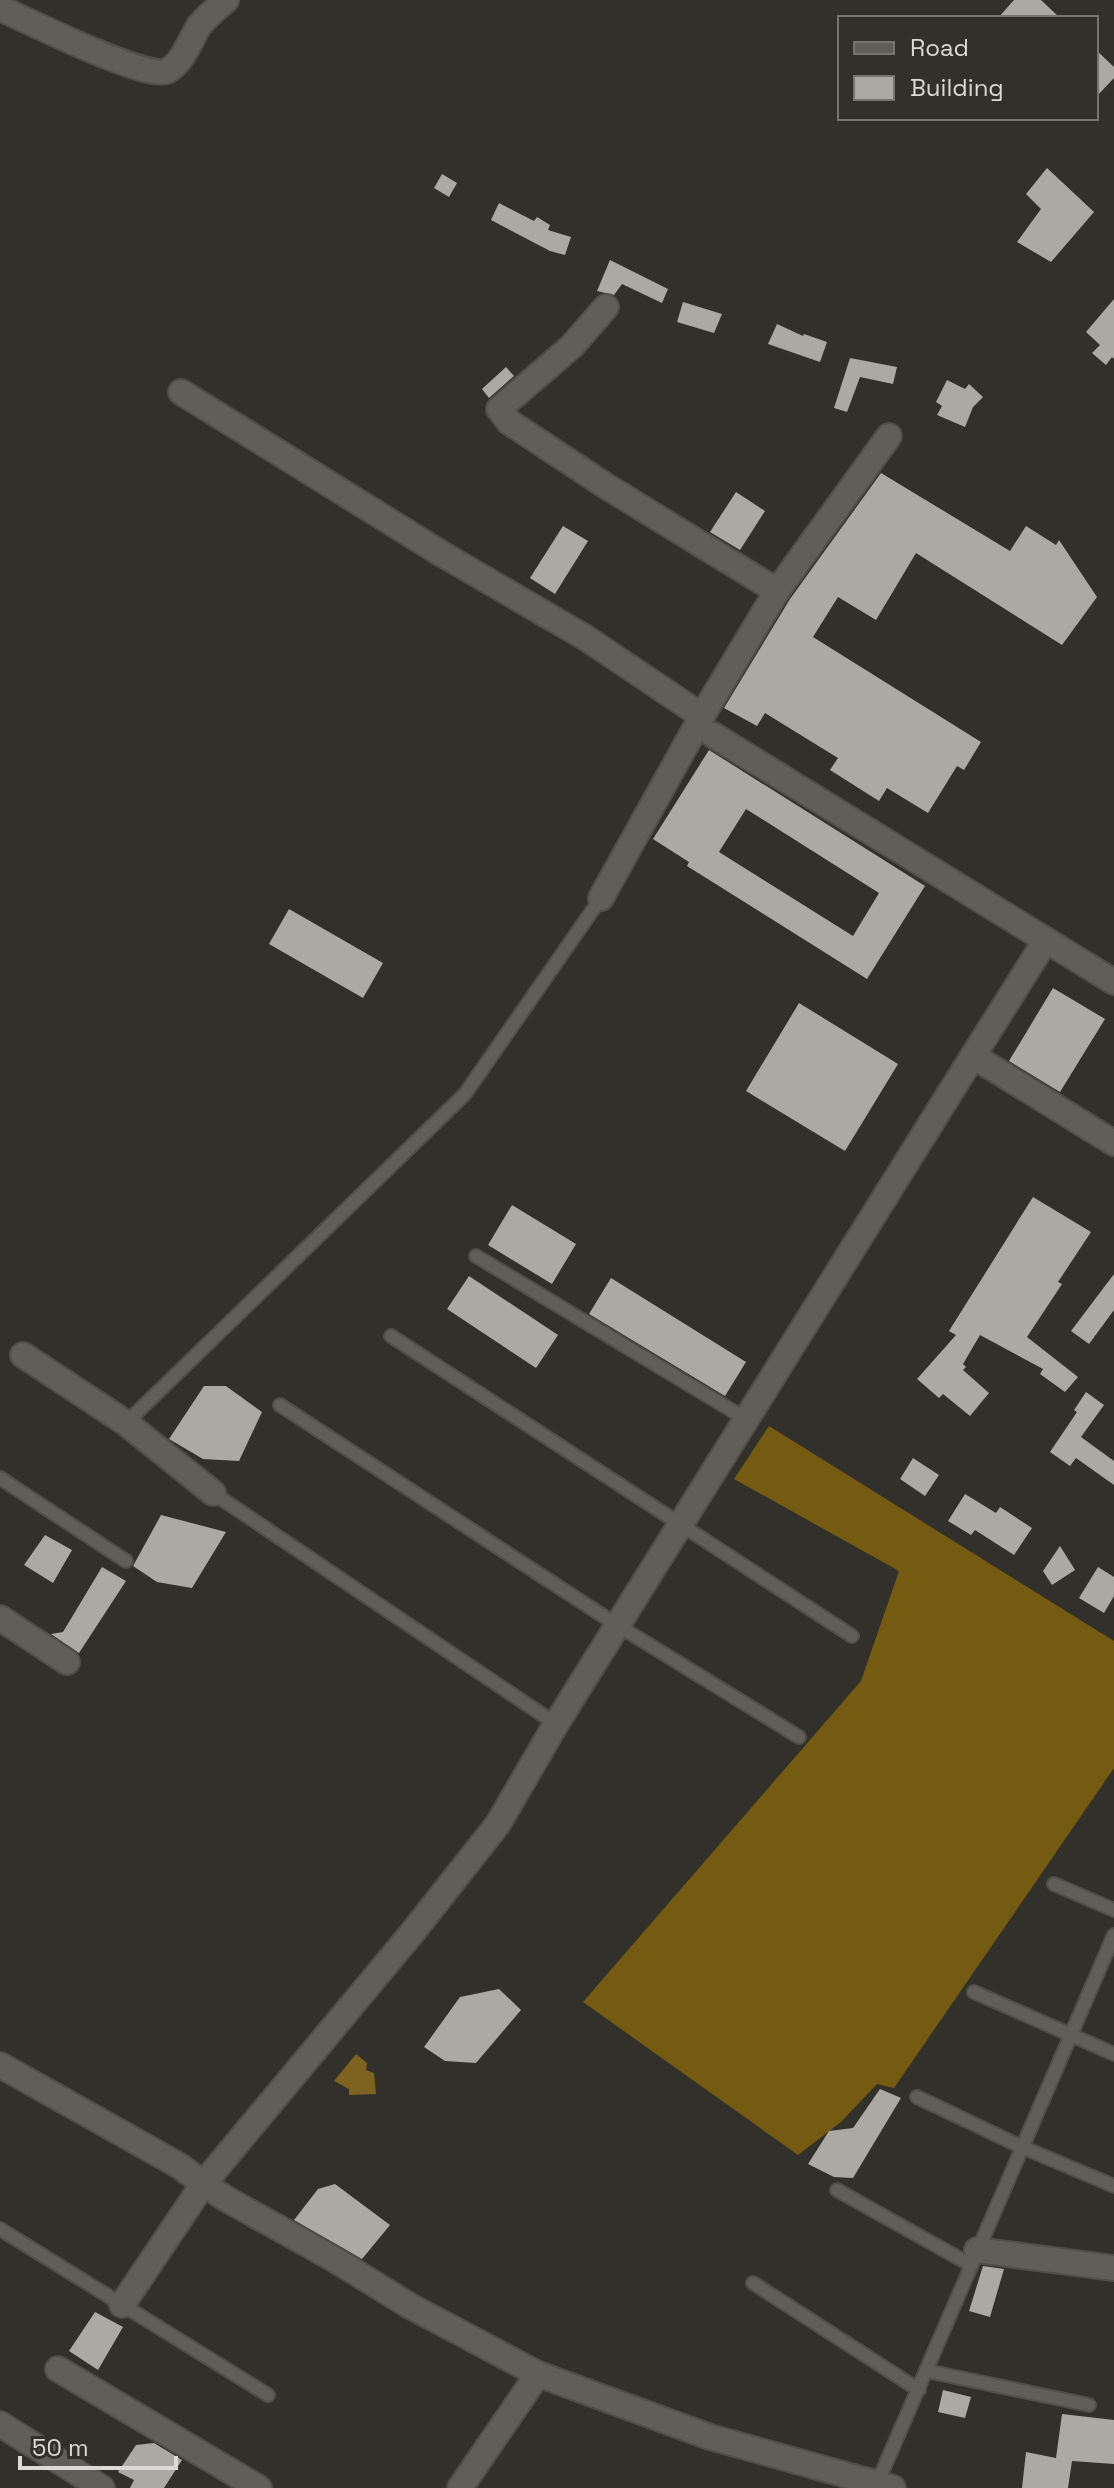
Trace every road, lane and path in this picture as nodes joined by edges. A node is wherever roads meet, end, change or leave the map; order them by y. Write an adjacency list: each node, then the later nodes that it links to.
1 (226, 0): 2 (street)
2 (0, 8)
3 (606, 307): 6 (street)
4 (181, 392): 7 (street)
5 (889, 436): 6 (street)
6 (777, 591): 7 (street)
7 (707, 725): 8 (street); 9 (street)
8 (601, 898): 18 (lane)
9 (1046, 940): 10 (street); 11 (street)
10 (1114, 982)
11 (973, 1056): 12 (street); 17 (street)
12 (1114, 1143)
13 (476, 1256): 17 (lane)
14 (391, 1336): 21 (lane)
15 (23, 1355): 18 (street)
16 (280, 1405): 24 (lane)
17 (746, 1419): 21 (street)
18 (126, 1423): 20 (street)
19 (0, 1478): 22 (lane)
20 (213, 1493): 27 (lane)
21 (681, 1523): 24 (street); 25 (lane)
22 (126, 1561)
23 (0, 1618): 26 (street)
24 (617, 1625): 27 (street); 28 (lane)
25 (852, 1636)
26 (67, 1662)
27 (556, 1724): 38 (street)
28 (799, 1737)
29 (1054, 1884): 30 (lane)
30 (1114, 1910)
31 (1114, 1935): 33 (lane)
32 (974, 1992): 33 (lane)
33 (1071, 2035): 34 (lane); 37 (lane)
34 (1114, 2054)
35 (0, 2065): 38 (street)
36 (917, 2097): 37 (lane)
37 (1022, 2147): 39 (lane); 42 (lane)
38 (204, 2183): 45 (street); 48 (street)
39 (1114, 2186)
40 (837, 2190): 42 (lane)
41 (0, 2229): 45 (lane)
42 (974, 2257): 43 (street); 47 (lane)
43 (1114, 2268)
44 (753, 2283): 49 (lane)
45 (122, 2305): 50 (lane)
46 (58, 2369): 56 (street)
47 (927, 2371): 49 (lane); 51 (lane)
48 (538, 2374): 53 (street); 57 (street)
49 (919, 2390): 54 (lane)
50 (268, 2395)
51 (1089, 2405)
52 (0, 2424): 55 (street)
53 (847, 2482): 54 (street)
54 (885, 2486)
55 (102, 2488)
56 (259, 2488)
57 (460, 2488)

